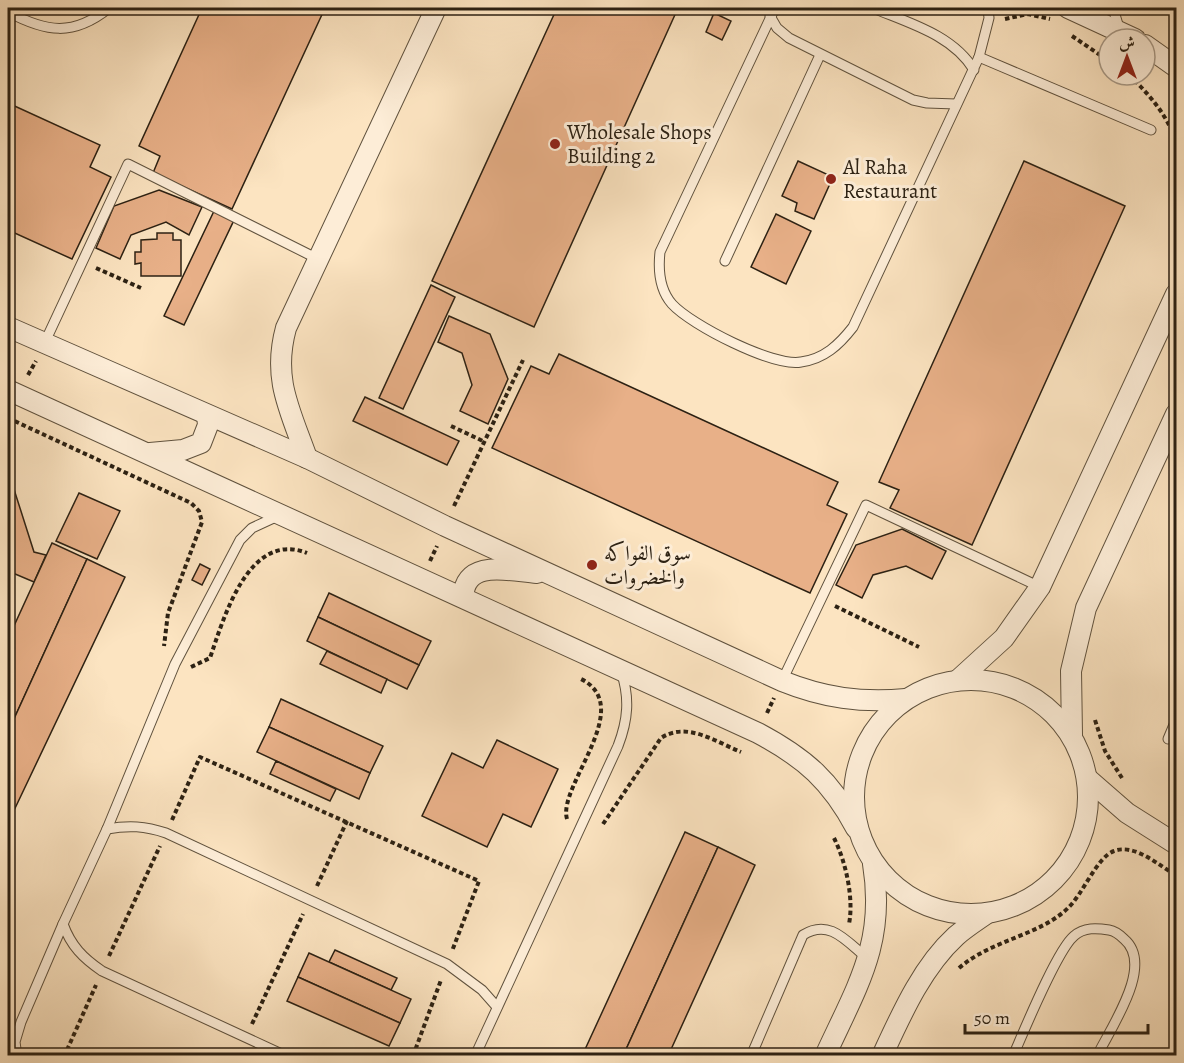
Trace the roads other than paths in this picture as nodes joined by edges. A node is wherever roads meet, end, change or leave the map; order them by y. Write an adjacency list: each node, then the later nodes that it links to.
1 (109, 8): 7 (lane)
2 (436, 8): 18 (street)
3 (873, 8): 15 (lane)
4 (988, 8): 13 (lane)
5 (1068, 8): 9 (street)
6 (1113, 8): 10 (lane)
7 (8, 12)
8 (773, 12): 12 (lane); 16 (lane)
9 (1110, 27)
10 (1123, 27)
11 (1157, 54): 14 (street)
12 (820, 55): 16 (lane); 19 (lane)
13 (979, 57): 15 (lane); 17 (lane)
14 (1176, 67)
15 (974, 70): 16 (lane)
16 (956, 104)
17 (1150, 130)
18 (318, 259): 22 (lane); 27 (street)
19 (725, 261)
20 (1176, 294): 30 (street)
21 (8, 327): 22 (street)
22 (44, 344): 25 (street)
23 (13, 392): 26 (street)
24 (1176, 414): 37 (street)
25 (207, 416): 26 (street); 27 (street)
26 (147, 453): 28 (street)
27 (307, 458): 29 (street)
28 (284, 514): 31 (street); 41 (lane)
29 (548, 574): 31 (street); 34 (street)
30 (1040, 587): 33 (street); 34 (lane)
31 (463, 597): 32 (street)
32 (620, 669): 40 (street); 47 (lane)
33 (958, 680): 35 (street); 37 (street)
34 (782, 681): 35 (street)
35 (906, 699): 40 (street)
36 (1176, 720): 38 (lane)
37 (1072, 735): 39 (street)
38 (1168, 739)
39 (1088, 779): 42 (street); 44 (street)
40 (856, 828): 43 (street)
41 (107, 830): 45 (lane); 47 (lane)
42 (1176, 844)
43 (873, 864): 44 (street); 46 (street)
44 (986, 914): 53 (street)
45 (63, 924): 48 (lane); 49 (lane)
46 (867, 959): 51 (lane); 52 (street)
47 (497, 1008): 50 (lane)
48 (17, 1056)
49 (285, 1056)
50 (475, 1056)
51 (751, 1056)
52 (825, 1056)
53 (882, 1056)
54 (1013, 1056): 55 (lane)
55 (1097, 1056)

